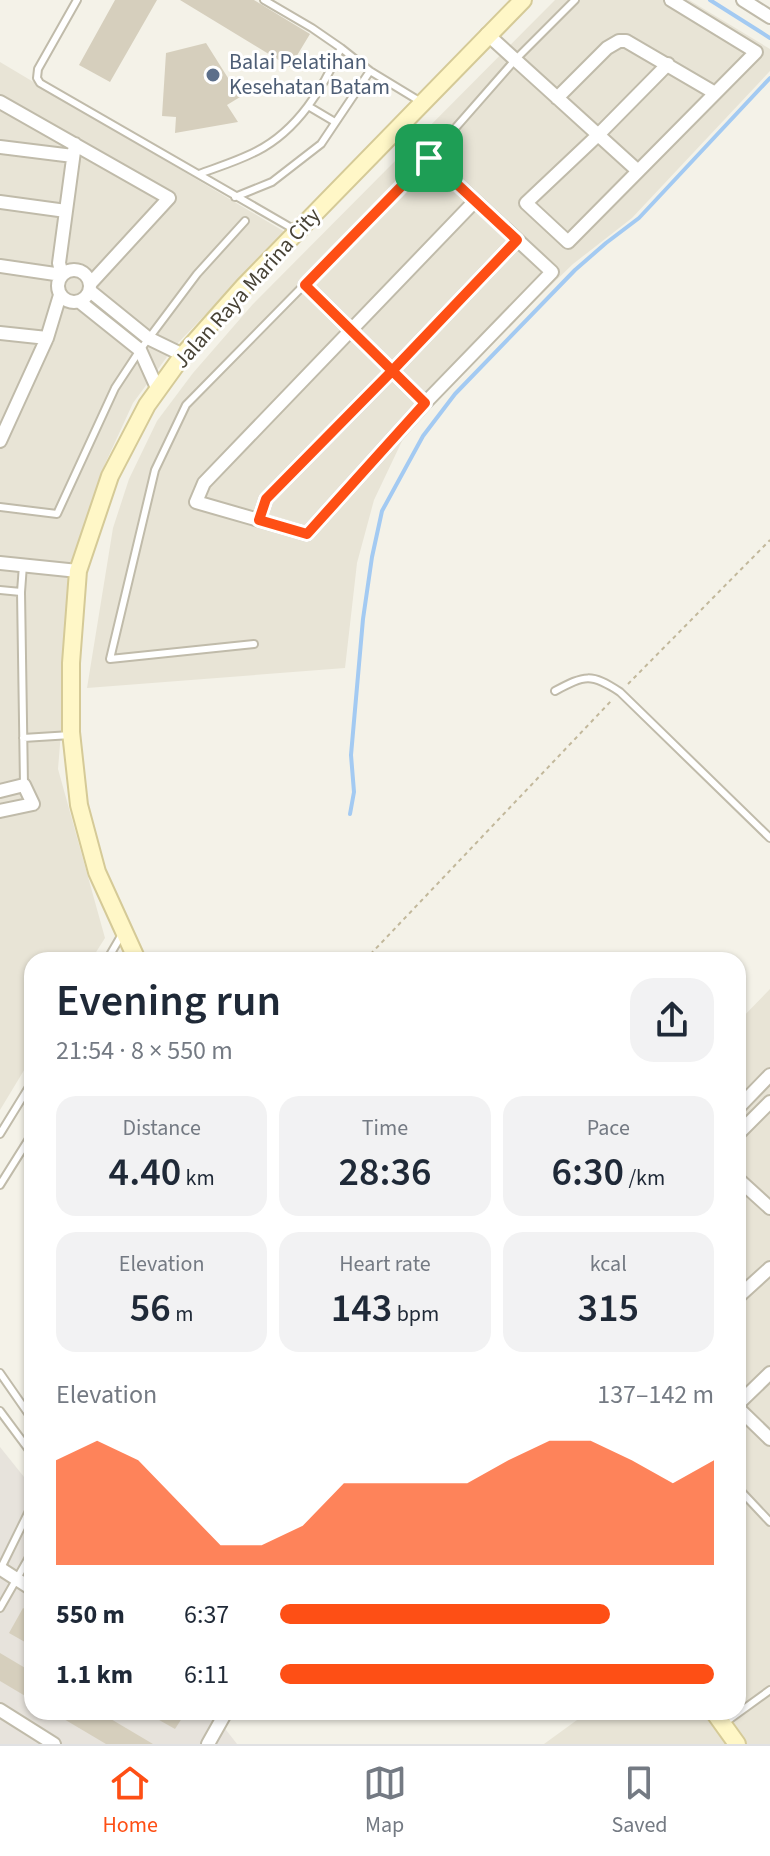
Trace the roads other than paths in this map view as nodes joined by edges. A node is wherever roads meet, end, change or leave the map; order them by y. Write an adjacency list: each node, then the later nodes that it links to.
1 (77, 0): 25 (lane)
2 (264, 0): 9 (lane)
3 (523, 0): 8 (main road, Jalan Raya Marina City)
4 (575, 0): 10 (lane)
5 (671, 0): 13 (street)
6 (743, 0): 7 (street)
7 (770, 17)
8 (487, 34): 10 (street); 16 (main road, Jalan Raya Marina City)
9 (341, 48): 12 (lane); 17 (lane)
10 (515, 60): 14 (street); 23 (lane)
11 (668, 64): 13 (street); 14 (street); 20 (street)
12 (370, 71): 16 (lane); 18 (lane)
13 (715, 93): 24 (street)
14 (557, 98): 20 (street)
15 (0, 102): 22 (street)
16 (422, 102): 19 (main road, Jalan Raya Marina City)
17 (308, 106): 18 (lane); 25 (lane)
18 (335, 122): 26 (lane)
19 (395, 130): 23 (lane); 31 (main road, Jalan Raya Marina City)
20 (598, 135): 24 (street); 24 (street)
21 (0, 147): 22 (street)
22 (74, 150): 29 (street); 36 (street)
23 (429, 158): 27 (street); 35 (lane)
24 (638, 171)
25 (199, 174): 26 (lane)
26 (235, 197): 31 (lane)
27 (475, 201): 32 (street); 39 (street)
28 (0, 202): 29 (street)
29 (66, 211): 34 (street)
30 (245, 221): 42 (lane)
31 (298, 232): 44 (main road, Jalan Raya Marina City)
32 (517, 240): 45 (street); 47 (street)
33 (0, 266): 34 (street)
34 (62, 275): 36 (street); 37 (street)
35 (305, 285): 39 (street); 57 (lane)
36 (90, 288): 38 (street); 42 (street)
37 (60, 295): 38 (street); 41 (street)
38 (80, 302): 43 (street)
39 (351, 330): 45 (street); 51 (street)
40 (0, 333): 41 (street)
41 (47, 338): 48 (street)
42 (148, 338): 43 (lane); 44 (street)
43 (140, 350): 46 (street); 50 (lane)
44 (183, 355): 46 (main road, Jalan Raya Marina City)
45 (392, 371): 47 (street); 51 (street)
46 (158, 390): 54 (main road, Jalan Raya Marina City)
47 (425, 403): 51 (street)
48 (6, 412): 49 (street)
49 (0, 441)
50 (0, 507)
51 (259, 520)
52 (0, 563): 53 (street)
53 (23, 565): 54 (street); 56 (lane)
54 (78, 571): 59 (main road, Jalan Raya Marina City)
55 (0, 590): 56 (lane)
56 (21, 592): 60 (lane)
57 (254, 644)
58 (555, 691): 64 (lane)
59 (71, 735): 60 (lane); 65 (main road, Jalan Raya Marina City)
60 (23, 738): 61 (lane)
61 (24, 785): 62 (street); 63 (street)
62 (0, 791)
63 (0, 811)
64 (770, 838)
65 (124, 931): 66 (lane); 67 (main road, Jalan Raya Marina City)
66 (112, 952)
67 (133, 952)
68 (770, 1075): 70 (street)
69 (24, 1095): 73 (lane)
70 (746, 1100)
71 (770, 1102): 72 (street)
72 (746, 1126)
73 (0, 1134)
74 (24, 1147): 75 (lane)
75 (0, 1185)
76 (746, 1186): 77 (street)
77 (770, 1208)
78 (770, 1268): 79 (street)
79 (746, 1290)
80 (0, 1373): 83 (lane)
81 (770, 1373): 82 (street)
82 (746, 1398)
83 (24, 1408)
84 (0, 1411): 87 (lane)
85 (746, 1414): 86 (street)
86 (770, 1439)
87 (24, 1443)
88 (746, 1496): 90 (lane)
89 (24, 1521): 92 (lane)
90 (770, 1522)
91 (24, 1566): 93 (lane)
92 (0, 1569): 93 (street)
93 (16, 1580): 94 (street); 95 (lane)
94 (24, 1584)
95 (0, 1608)
96 (770, 1690): 97 (lane)
97 (746, 1703)
98 (0, 1710): 101 (street)
99 (222, 1720): 102 (street)
100 (719, 1720): 103 (main road)
101 (54, 1744)
102 (208, 1744)
103 (737, 1744)

